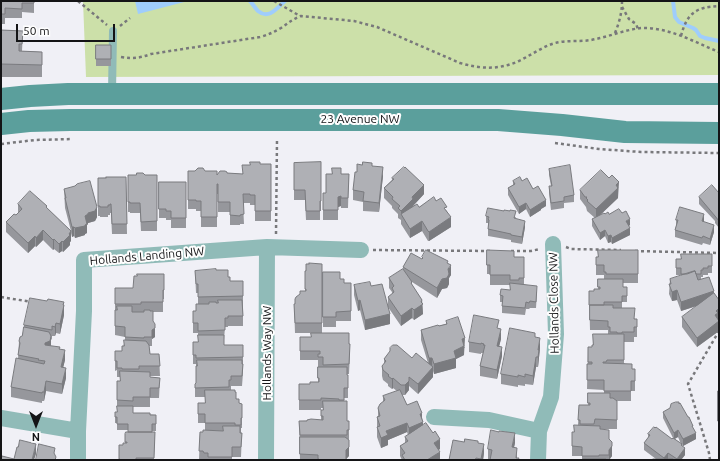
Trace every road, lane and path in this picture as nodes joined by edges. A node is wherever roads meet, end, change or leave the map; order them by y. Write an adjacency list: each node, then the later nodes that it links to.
1 (78, 1): 8 (path)
2 (622, 1): 4 (path)
3 (274, 2): 6 (path)
4 (622, 6): 7 (path); 9 (path)
5 (719, 6): 10 (path)
6 (301, 16): 9 (path); 12 (path)
7 (638, 29): 9 (path); 10 (path)
8 (113, 31): 12 (lane)
9 (614, 34)
10 (682, 34): 11 (path)
11 (719, 52)
12 (113, 56): 13 (lane)
13 (112, 94): 14 (main road, 23 Avenue NW); 15 (main road, 23 Avenue NW)
14 (719, 94)
15 (1, 99)
16 (1, 124): 17 (main road, 23 Avenue NW)
17 (719, 133)
18 (79, 139): 21 (path)
19 (284, 139): 24 (path)
20 (549, 143): 22 (path)
21 (1, 144)
22 (719, 152)
23 (553, 244): 32 (street, Hollands Close NW)
24 (272, 247): 25 (street, Hollands Landing NW); 31 (street, Hollands Landing NW); 34 (street, Hollands Way NW)
25 (361, 250)
26 (1, 297): 27 (path)
27 (39, 304)
28 (719, 331): 36 (path)
29 (434, 417): 32 (street)
30 (1, 418): 31 (street)
31 (78, 431): 33 (street, Hollands Landing NW)
32 (539, 431): 35 (street, Hollands Close NW)
33 (78, 460)
34 (266, 460)
35 (538, 460)
36 (710, 460)

